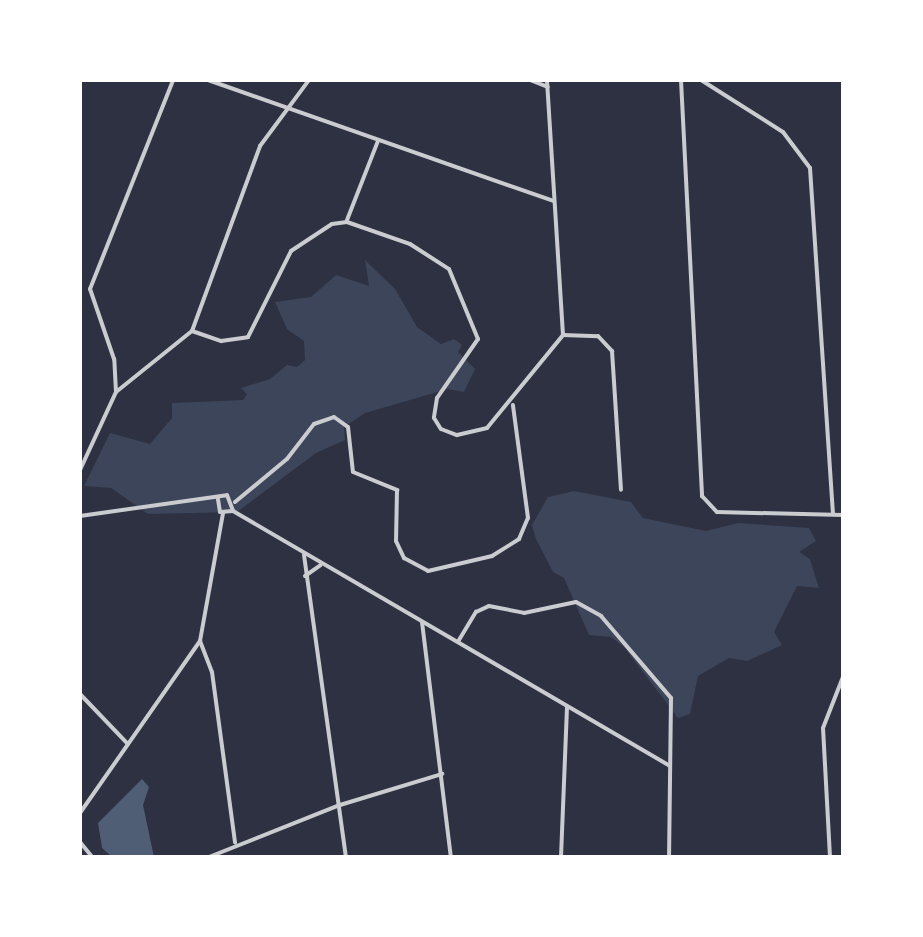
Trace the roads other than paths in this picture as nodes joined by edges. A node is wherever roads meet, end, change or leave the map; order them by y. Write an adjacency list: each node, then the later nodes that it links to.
1 (173, 80): 14 (street)
2 (208, 80): 8 (street)
3 (309, 80): 8 (street)
4 (530, 80): 7 (street)
5 (681, 80): 22 (street)
6 (700, 80): 22 (street)
7 (547, 83): 10 (street)
8 (288, 109): 9 (street); 12 (street)
9 (378, 141): 10 (street); 11 (street)
10 (554, 202): 13 (street)
11 (347, 222): 12 (street); 15 (street)
12 (192, 331): 14 (street)
13 (563, 336): 15 (street); 17 (street)
14 (116, 392): 16 (street)
15 (513, 403): 19 (street)
16 (80, 470)
17 (621, 490)
18 (218, 499): 19 (street); 21 (street); 24 (street)
19 (235, 502): 20 (street)
20 (233, 511): 21 (street); 25 (street)
21 (222, 513): 29 (street)
22 (832, 514): 23 (street)
23 (843, 515)
24 (80, 516)
25 (304, 554): 26 (street); 27 (street)
26 (322, 564): 27 (street); 28 (street)
27 (305, 576): 37 (street)
28 (422, 622): 30 (street); 36 (street)
29 (200, 640): 34 (street); 40 (street)
30 (460, 640): 33 (street); 35 (street)
31 (843, 677): 47 (street)
32 (80, 694): 34 (street)
33 (567, 708): 35 (street); 45 (street)
34 (128, 744): 38 (street)
35 (670, 766): 46 (street)
36 (442, 774): 37 (street); 44 (street)
37 (340, 804): 40 (street); 43 (street)
38 (80, 813)
39 (80, 842): 41 (street)
40 (235, 842): 42 (street)
41 (92, 857)
42 (209, 857)
43 (346, 857)
44 (451, 857)
45 (561, 857)
46 (669, 857)
47 (830, 857)

